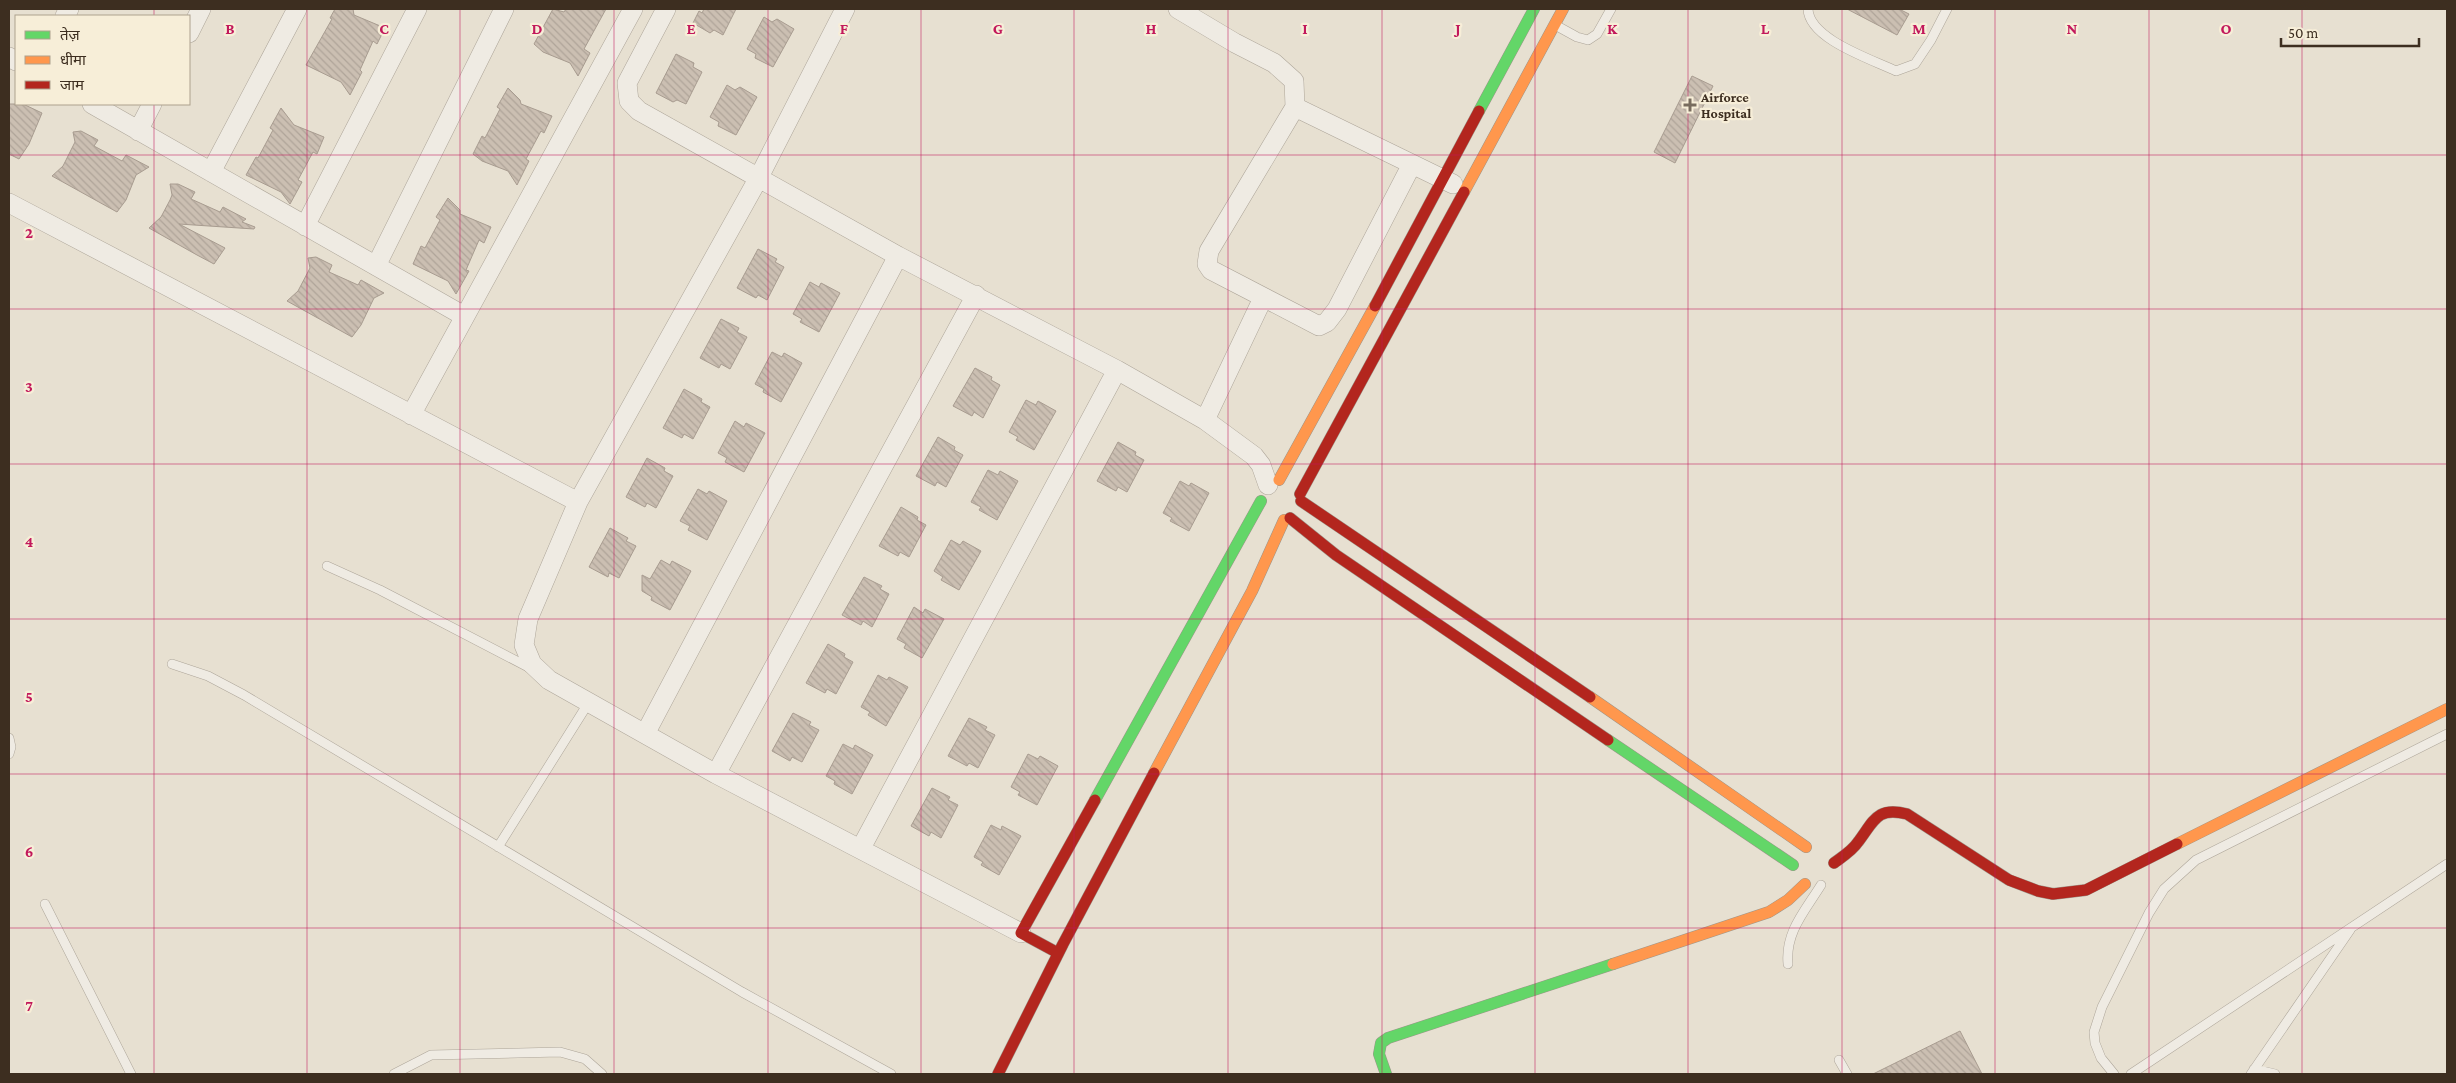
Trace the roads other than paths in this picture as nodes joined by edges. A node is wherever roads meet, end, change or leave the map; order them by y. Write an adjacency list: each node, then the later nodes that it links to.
1 (201, 9): 15 (street)
2 (296, 9): 21 (street)
3 (417, 9): 26 (street)
4 (504, 9): 28 (street)
5 (633, 9): 31 (street)
6 (666, 9): 23 (street)
7 (845, 9): 23 (street)
8 (1178, 9): 18 (street)
9 (1534, 9): 22 (street)
10 (1563, 9): 14 (street)
11 (1611, 9): 14 (lane)
12 (1808, 9): 13 (lane)
13 (1947, 9)
14 (1555, 24): 24 (street)
15 (190, 31)
16 (94, 105): 19 (street)
17 (151, 105): 19 (street)
18 (1295, 107): 20 (street); 30 (street)
19 (138, 131): 21 (street)
20 (1412, 164): 22 (street); 30 (street)
21 (211, 172): 26 (street)
22 (1442, 178): 24 (street); 35 (street)
23 (758, 179): 27 (street); 37 (street)
24 (1465, 191): 36 (street)
25 (9, 204): 33 (street)
26 (305, 226): 28 (street)
27 (898, 256): 29 (street); 44 (street)
28 (376, 266): 31 (street)
29 (976, 295): 32 (street); 48 (street)
30 (1263, 298): 34 (street)
31 (464, 316): 33 (street)
32 (1117, 370): 34 (street); 50 (street)
33 (411, 415): 37 (street)
34 (1205, 420): 35 (street)
35 (1269, 489): 36 (street); 38 (street); 59 (street)
36 (1301, 498): 38 (street); 54 (street)
37 (578, 502): 41 (street)
38 (1287, 519): 54 (street); 60 (street)
39 (327, 566): 41 (lane)
40 (172, 664): 49 (lane)
41 (546, 676): 42 (street)
42 (589, 702): 44 (street); 49 (lane)
43 (2447, 709): 52 (street)
44 (645, 734): 48 (street)
45 (2447, 734): 71 (lane)
46 (9, 738): 47 (lane)
47 (9, 754)
48 (716, 774): 50 (street)
49 (498, 847): 67 (lane)
50 (861, 848): 59 (street)
51 (1828, 852): 52 (street)
52 (1834, 863): 56 (street)
53 (2447, 864): 58 (lane)
54 (1794, 865): 55 (street)
55 (1805, 884): 56 (street); 69 (street)
56 (1821, 885): 61 (lane)
57 (45, 904): 64 (lane)
58 (2353, 926): 63 (lane); 72 (lane)
59 (1021, 933): 60 (street)
60 (1058, 953): 68 (street)
61 (1788, 964)
62 (1839, 1060): 70 (lane)
63 (2252, 1072): 73 (lane)
64 (131, 1074)
65 (394, 1074): 66 (lane)
66 (602, 1074)
67 (891, 1074)
68 (998, 1074)
69 (1386, 1074)
70 (1847, 1074)
71 (2114, 1074)
72 (2131, 1074)
73 (2275, 1074)

